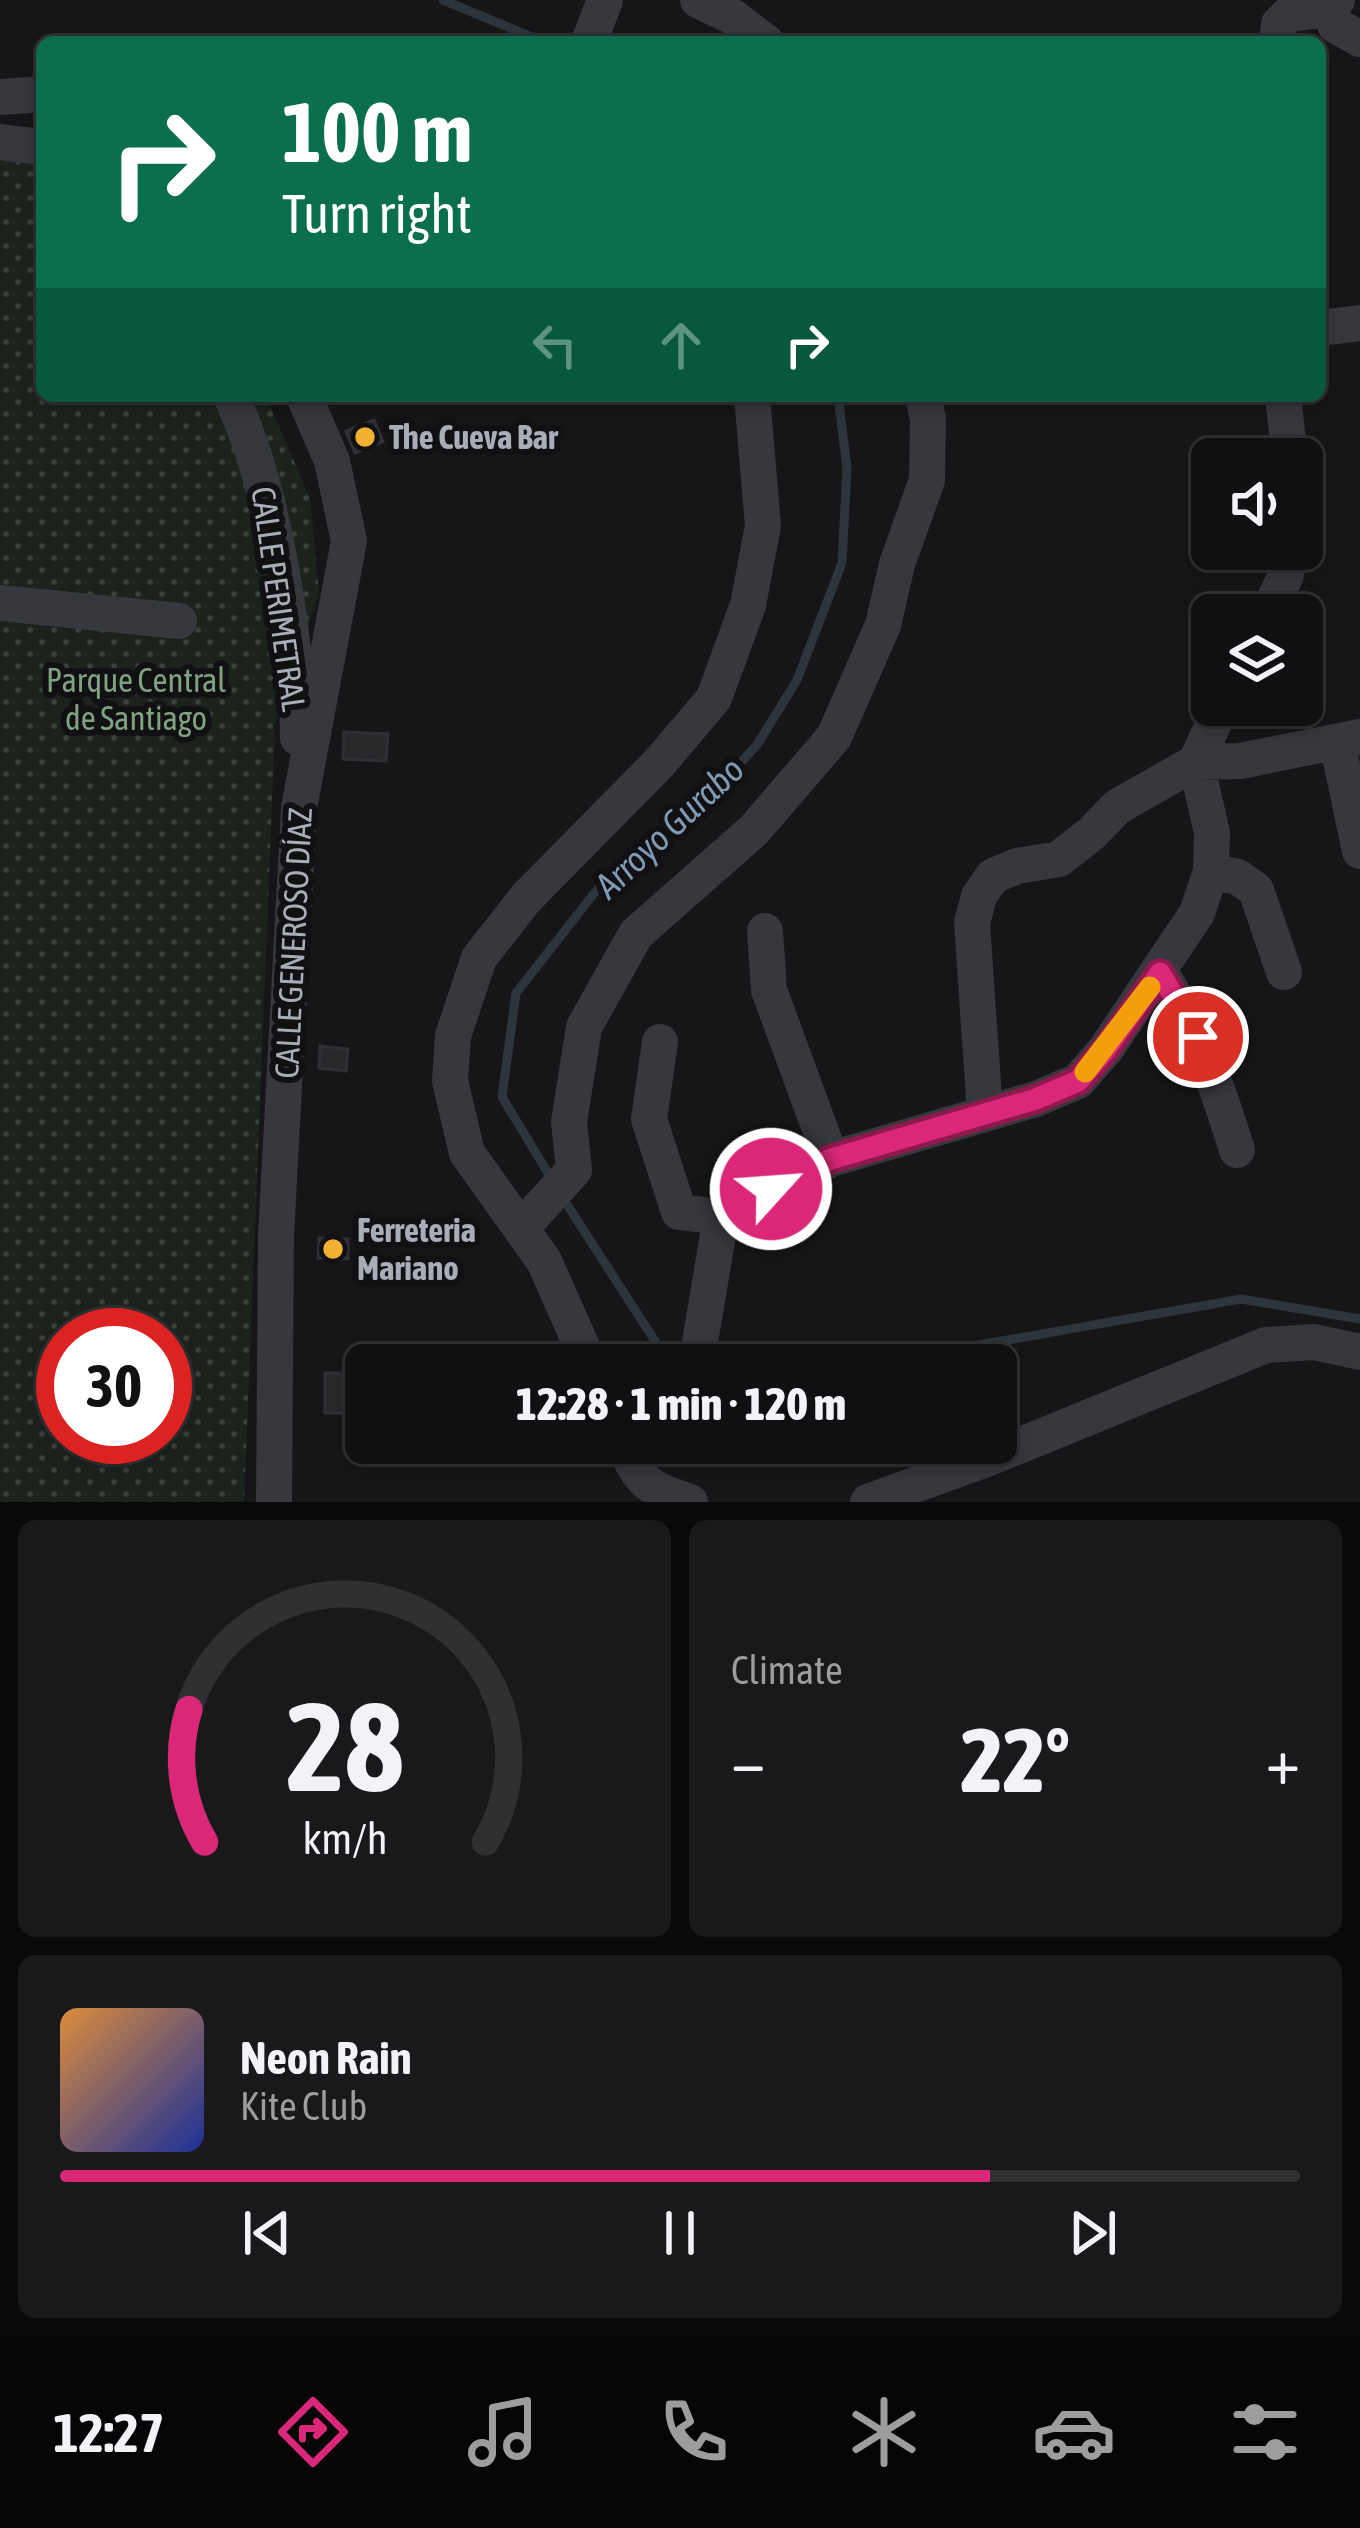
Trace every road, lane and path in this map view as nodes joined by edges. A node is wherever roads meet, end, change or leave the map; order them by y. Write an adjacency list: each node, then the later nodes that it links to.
1 (698, 0): 3 (street)
2 (1334, 4): 4 (street); 5 (street)
3 (758, 36)
4 (1278, 36)
5 (1360, 39)
6 (36, 94): 7 (street)
7 (0, 97)
8 (0, 142): 9 (street)
9 (36, 146)
10 (1360, 323): 11 (street)
11 (1326, 327)
12 (233, 402): 23 (street, CALLE PERIMETRAL)
13 (307, 402): 23 (street, CALLE GENEROSO DÍAZ)
14 (753, 402): 33 (street)
15 (924, 402): 33 (street)
16 (1284, 402): 17 (street)
17 (1288, 438)
18 (0, 603): 19 (street)
19 (179, 620)
20 (1212, 726): 22 (street)
21 (1348, 740): 22 (street); 24 (street)
22 (1196, 762): 25 (street); 30 (street)
23 (299, 808): 39 (street, CALLE GENEROSO DÍAZ)
24 (1360, 851)
25 (1211, 872): 27 (street); 28 (street)
26 (765, 931): 32 (street)
27 (1284, 972)
28 (1160, 973): 30 (street); 31 (street)
29 (660, 1042): 34 (street)
30 (985, 1113): 32 (street)
31 (1237, 1150)
32 (831, 1159): 34 (street)
33 (543, 1206): 36 (street)
34 (721, 1217): 35 (street)
35 (700, 1342)
36 (581, 1344)
37 (1360, 1352): 41 (street)
38 (632, 1464): 40 (street)
39 (274, 1502)
40 (690, 1502)
41 (868, 1502)

